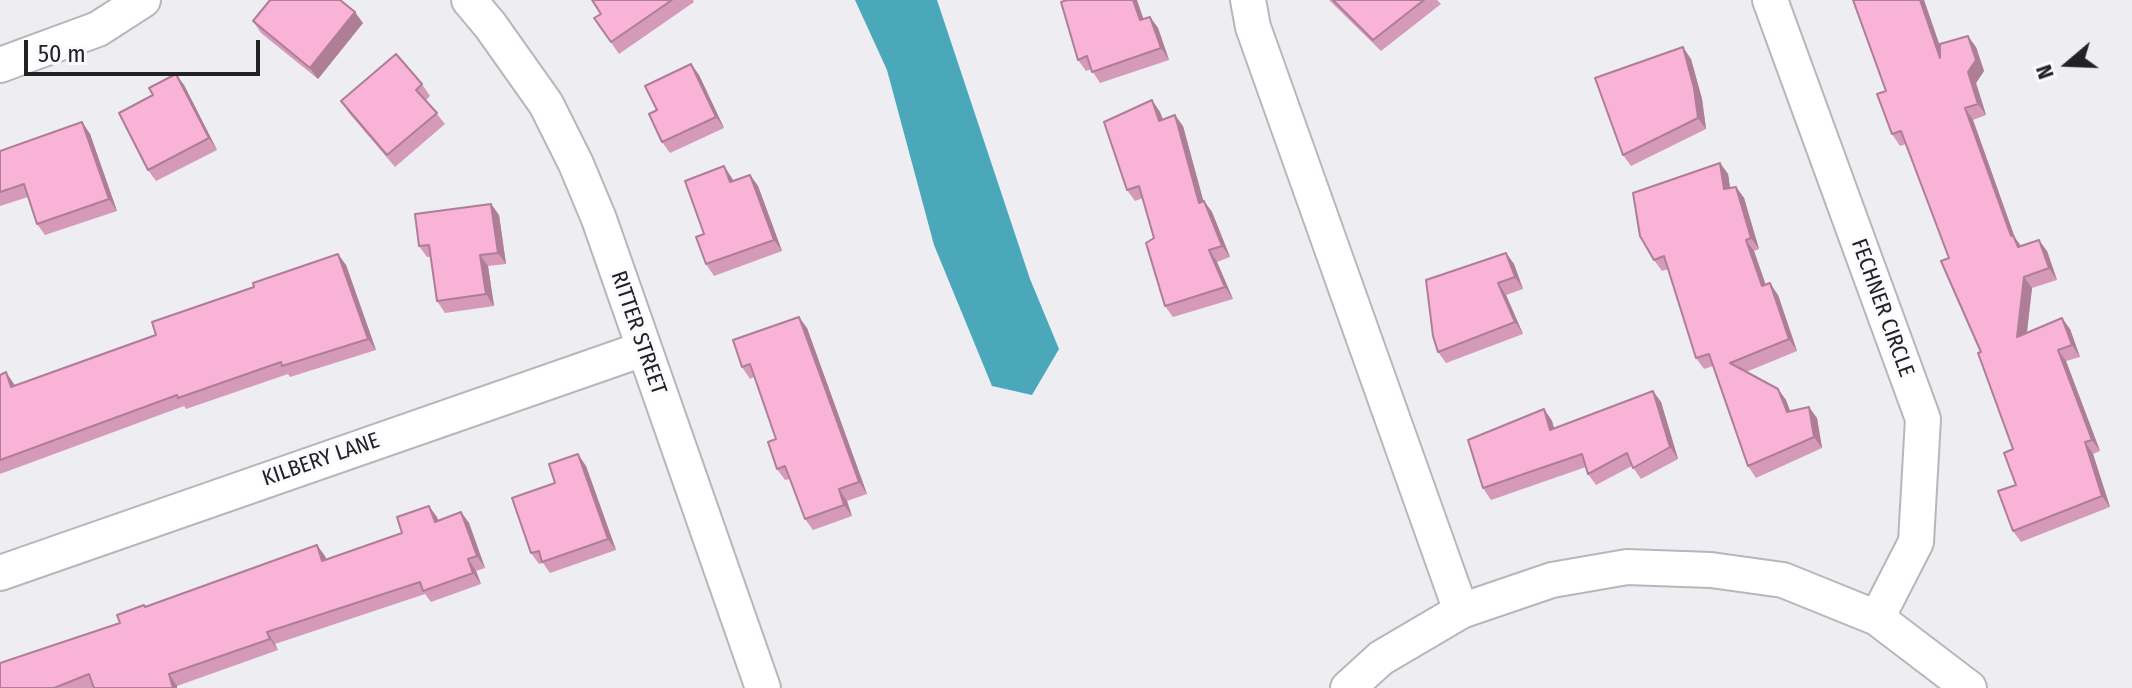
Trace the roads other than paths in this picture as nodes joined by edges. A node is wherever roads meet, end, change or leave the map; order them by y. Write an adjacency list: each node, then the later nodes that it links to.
1 (143, 0): 5 (street)
2 (469, 0): 6 (street, RITTER STREET)
3 (1248, 0): 8 (street)
4 (1770, 0): 9 (street, FECHNER CIRCLE)
5 (0, 65)
6 (643, 349): 7 (street, KILBERY LANE); 10 (street, RITTER STREET)
7 (0, 573)
8 (1461, 611): 9 (street); 11 (street)
9 (1877, 618): 12 (street)
10 (763, 688)
11 (1348, 688)
12 (1969, 688)

